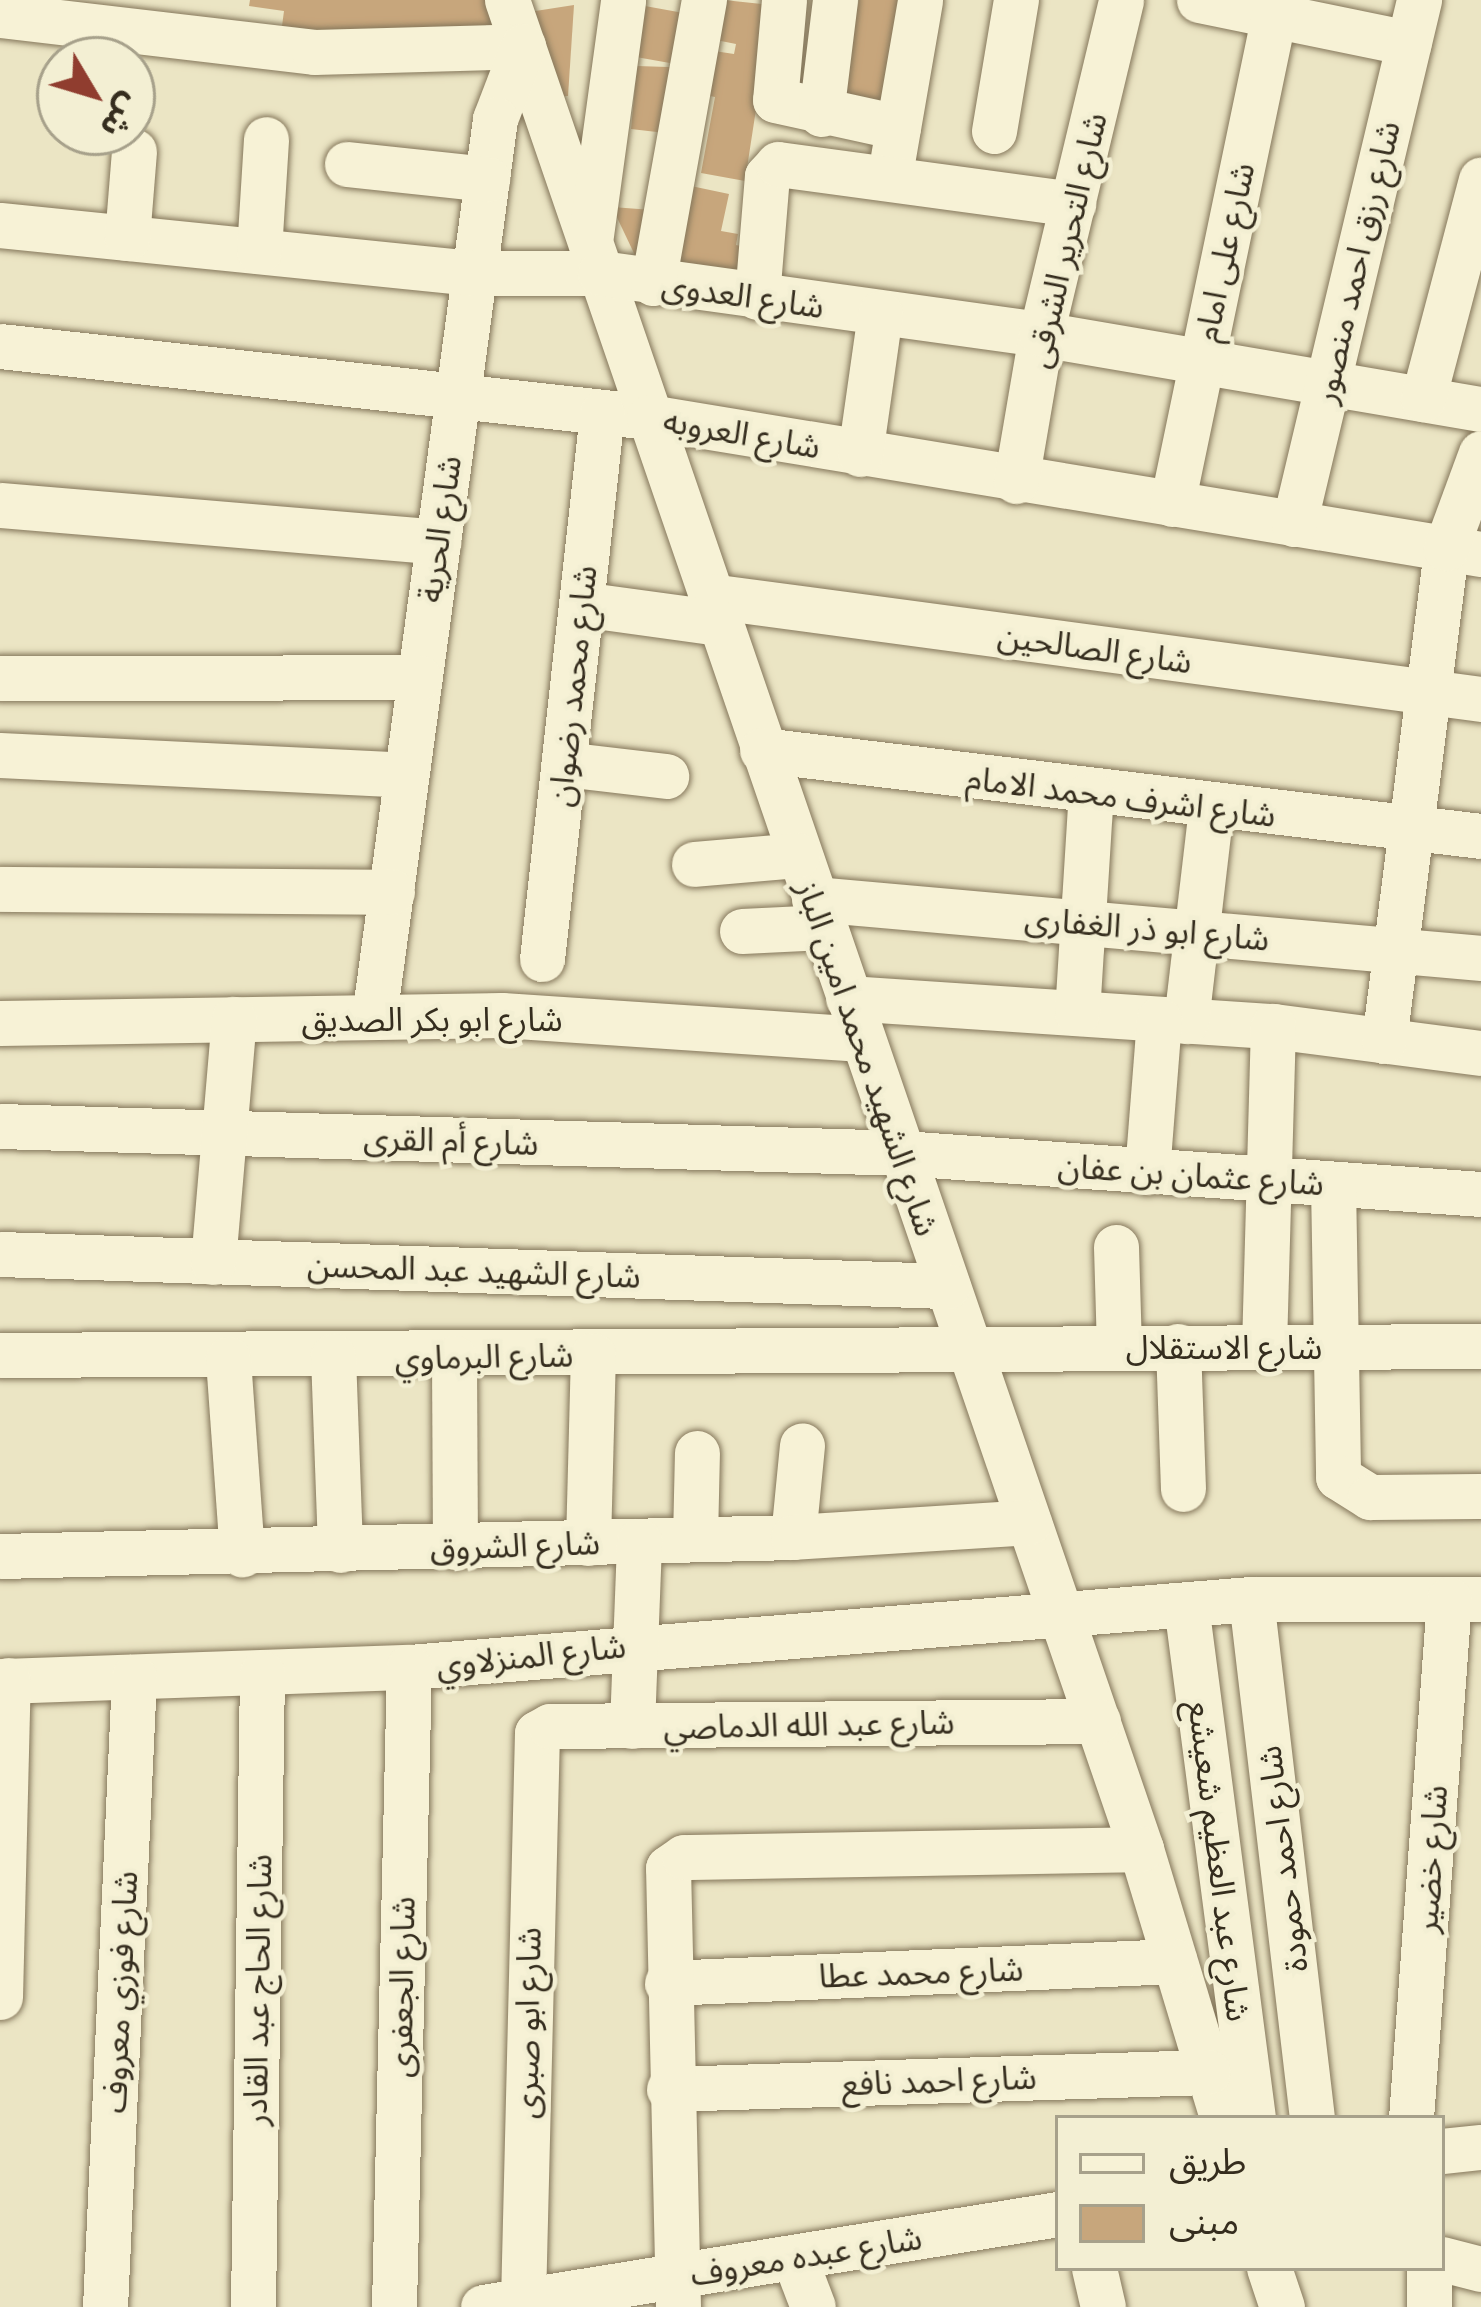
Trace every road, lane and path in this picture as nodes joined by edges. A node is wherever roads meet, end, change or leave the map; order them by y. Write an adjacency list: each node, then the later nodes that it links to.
1 (784, 0): 13 (street)
2 (835, 0): 13 (street)
3 (920, 0): 14 (street)
4 (1016, 0): 15 (street)
5 (1121, 0): 23 (street, شارع التحرير الشرقى)
6 (1199, 0): 7 (street)
7 (1276, 8): 12 (street); 34 (street, شارع على امام)
8 (622, 12): 11 (street); 27 (street)
9 (513, 14): 10 (street); 19 (street, شارع الحرية); 27 (street, شارع الشهيد محمد امين الباز)
10 (0, 15)
11 (701, 18): 29 (street)
12 (1414, 21): 35 (street, شارع رزق احمد منصور)
13 (820, 114): 14 (street)
14 (898, 127): 20 (street)
15 (994, 131)
16 (266, 140): 26 (street)
17 (134, 156): 25 (street)
18 (347, 164): 19 (street)
19 (487, 179): 28 (street, شارع الحرية)
20 (890, 179): 23 (street); 30 (street)
21 (1481, 180): 37 (street)
22 (0, 191): 24 (street)
23 (1072, 204): 32 (street, شارع التحرير الشرقى)
24 (0, 225): 25 (street, شارع العدوى)
25 (127, 238): 26 (street, شارع العدوى)
26 (259, 251): 28 (street, شارع العدوى)
27 (595, 259): 28 (street, شارع العدوى); 29 (street, شارع العدوى); 40 (street, شارع الشهيد محمد امين الباز)
28 (474, 273): 36 (street, شارع الحرية)
29 (653, 283): 30 (street, شارع العدوى)
30 (757, 297): 31 (street, شارع العدوى)
31 (880, 314): 32 (street, شارع العدوى); 42 (street)
32 (1041, 334): 34 (street, شارع العدوى); 43 (street, شارع التحرير الشرقى)
33 (0, 346): 36 (street, شارع العروبه)
34 (1202, 360): 35 (street, شارع العدوى); 44 (street, شارع على امام)
35 (1328, 381): 37 (street, شارع العدوى); 46 (street, شارع رزق احمد منصور)
36 (457, 398): 39 (street, شارع العروبه); 47 (street, شارع الحرية)
37 (1423, 399): 38 (street, شارع العدوى)
38 (1481, 409)
39 (602, 412): 40 (street, شارع العروبه); 49 (street, شارع محمد رضوان)
40 (649, 417): 42 (street, شارع العروبه); 50 (street, شارع الشهيد محمد امين الباز)
41 (1481, 453): 48 (street)
42 (860, 454): 43 (street, شارع العروبه)
43 (1016, 481): 44 (street, شارع العروبه)
44 (1172, 504): 46 (street, شارع العروبه)
45 (0, 505): 47 (street)
46 (1294, 524): 48 (street, شارع العروبه)
47 (438, 542): 51 (street, شارع الحرية)
48 (1464, 551): 53 (street)
49 (581, 604): 50 (street, شارع الصالحين); 57 (street, شارع محمد رضوان)
50 (714, 609): 53 (street, شارع الصالحين); 55 (street, شارع الشهيد محمد امين الباز)
51 (419, 677): 52 (street); 58 (street, شارع الحرية)
52 (0, 678)
53 (1428, 692): 54 (street, شارع الصالحين); 62 (street)
54 (1481, 699)
55 (762, 749): 60 (street, شارع اشرف محمد الامام); 64 (street, شارع الشهيد محمد امين الباز)
56 (0, 755): 58 (street)
57 (564, 764): 59 (street); 74 (street, شارع محمد رضوان)
58 (406, 775): 67 (street, شارع الحرية)
59 (666, 776)
60 (1091, 793): 61 (street, شارع اشرف محمد الامام); 69 (street)
61 (1210, 808): 62 (street, شارع اشرف محمد الامام); 71 (street)
62 (1411, 829): 63 (street, شارع اشرف محمد الامام); 72 (street)
63 (1481, 836)
64 (798, 855): 65 (street); 68 (street, شارع الشهيد محمد امين الباز)
65 (694, 864)
66 (0, 889): 67 (street)
67 (392, 892): 76 (street, شارع الحرية)
68 (819, 913): 69 (street, شارع ابو ذر الغفارى); 70 (street, شارع ابو ذر الغفارى); 77 (street, شارع الشهيد محمد امين الباز)
69 (1082, 923): 71 (street, شارع ابو ذر الغفارى); 75 (street)
70 (742, 932)
71 (1195, 932): 72 (street, شارع ابو ذر الغفارى); 79 (street)
72 (1396, 950): 73 (street, شارع ابو ذر الغفارى); 82 (street)
73 (1481, 958)
74 (542, 959)
75 (1077, 1013): 77 (street, شارع ابو بكر الصديق); 79 (street, شارع ابو بكر الصديق)
76 (374, 1017): 77 (street, شارع ابو بكر الصديق); 78 (street, شارع ابو بكر الصديق)
77 (855, 1018): 86 (street, شارع الشهيد محمد امين الباز)
78 (234, 1019): 80 (street, شارع ابو بكر الصديق); 85 (street)
79 (1172, 1020): 81 (street, شارع ابو بكر الصديق); 87 (street)
80 (0, 1024)
81 (1273, 1026): 82 (street, شارع ابو بكر الصديق); 88 (street)
82 (1384, 1041): 83 (street, شارع ابو بكر الصديق)
83 (1481, 1053)
84 (0, 1126): 85 (street, شارع أم القرى)
85 (224, 1133): 86 (street, شارع أم القرى); 93 (street)
86 (902, 1153): 87 (street, شارع عثمان بن عفان); 94 (street, شارع الشهيد محمد امين الباز)
87 (1147, 1172): 88 (street, شارع عثمان بن عفان)
88 (1268, 1180): 89 (street, شارع عثمان بن عفان); 97 (street)
89 (1333, 1184): 90 (street, شارع عثمان بن عفان); 98 (street)
90 (1481, 1194)
91 (1116, 1246): 100 (street)
92 (0, 1254): 93 (street, شارع الشهيد عبد المحسن)
93 (214, 1262): 94 (street, شارع الشهيد عبد المحسن)
94 (947, 1286): 95 (street, شارع الشهيد محمد امين الباز)
95 (968, 1345): 100 (street, شارع الاستقلال); 102 (street, شارع البرماوي); 110 (street, شارع الشهيد محمد امين الباز)
96 (1178, 1346): 97 (street, شارع الاستقلال); 100 (street, شارع الاستقلال); 108 (street)
97 (1264, 1346): 98 (street, شارع الاستقلال)
98 (1334, 1346): 99 (street, شارع الاستقلال); 109 (street)
99 (1481, 1346)
100 (1119, 1348)
101 (0, 1354): 105 (street, شارع البرماوي)
102 (593, 1355): 104 (street, شارع البرماوي); 114 (street)
103 (333, 1357): 104 (street, شارع البرماوي); 105 (street, شارع البرماوي); 116 (street)
104 (454, 1358): 115 (street)
105 (228, 1359): 117 (street)
106 (802, 1444): 111 (street)
107 (697, 1454): 112 (street)
108 (1183, 1489)
109 (1481, 1496)
110 (1029, 1522): 111 (street, شارع الشروق); 122 (street, شارع الشهيد محمد امين الباز)
111 (794, 1537): 112 (street, شارع الشروق)
112 (695, 1540): 113 (street, شارع الشروق)
113 (640, 1541): 114 (street, شارع الشروق); 123 (street)
114 (588, 1543): 115 (street, شارع الشروق)
115 (454, 1547): 116 (street, شارع الشروق)
116 (340, 1550): 117 (street, شارع الشروق)
117 (242, 1554): 118 (street, شارع الشروق)
118 (0, 1556)
119 (1251, 1599): 120 (street, شارع المنزلاوي); 121 (street, شارع المنزلاوي); 139 (street, شارع احمد حمودة)
120 (1465, 1599): 140 (street, شارع خضير)
121 (1186, 1605): 122 (street, شارع المنزلاوي); 138 (street, شارع عبد العظيم شعيشع)
122 (1061, 1616): 123 (street, شارع المنزلاوي); 128 (street, شارع الشهيد محمد امين الباز)
123 (637, 1645): 124 (street, شارع المنزلاوي); 129 (street)
124 (409, 1667): 125 (street, شارع المنزلاوي); 152 (street, شارع الجعفرى)
125 (262, 1673): 126 (street, شارع المنزلاوي); 151 (street, شارع الحاج عبد القادر)
126 (134, 1677): 127 (street, شارع المنزلاوي); 150 (street, شارع فوزي معروف)
127 (4, 1680): 134 (street)
128 (1098, 1721): 129 (street, شارع عبد الله الدماصي); 131 (street, شارع الشهيد محمد امين الباز)
129 (632, 1726): 130 (street, شارع عبد الله الدماصي)
130 (531, 1746): 149 (street, شارع ابو صبرى)
131 (1142, 1849): 132 (street, شارع الشهيد محمد امين الباز); 133 (street)
132 (1175, 1961): 133 (street, شارع محمد عطا); 135 (street, شارع الشهيد محمد امين الباز)
133 (667, 1983): 136 (street)
134 (0, 1997)
135 (1208, 2072): 136 (street, شارع احمد نافع); 137 (street, شارع الشهيد محمد امين الباز)
136 (669, 2089): 148 (street)
137 (1221, 2115)
138 (1253, 2115)
139 (1312, 2115)
140 (1411, 2115)
141 (1055, 2214): 142 (street, شارع عبده معروف)
142 (794, 2258): 148 (street, شارع عبده معروف); 153 (street)
143 (1445, 2260): 144 (street)
144 (1481, 2269)
145 (1095, 2271): 154 (street)
146 (1270, 2271): 155 (street)
147 (1429, 2271): 156 (street)
148 (676, 2292): 149 (street, شارع عبده معروف)
149 (530, 2303)
150 (105, 2307)
151 (253, 2307)
152 (394, 2307)
153 (813, 2307)
154 (1103, 2307)
155 (1282, 2307)
156 (1429, 2307)

